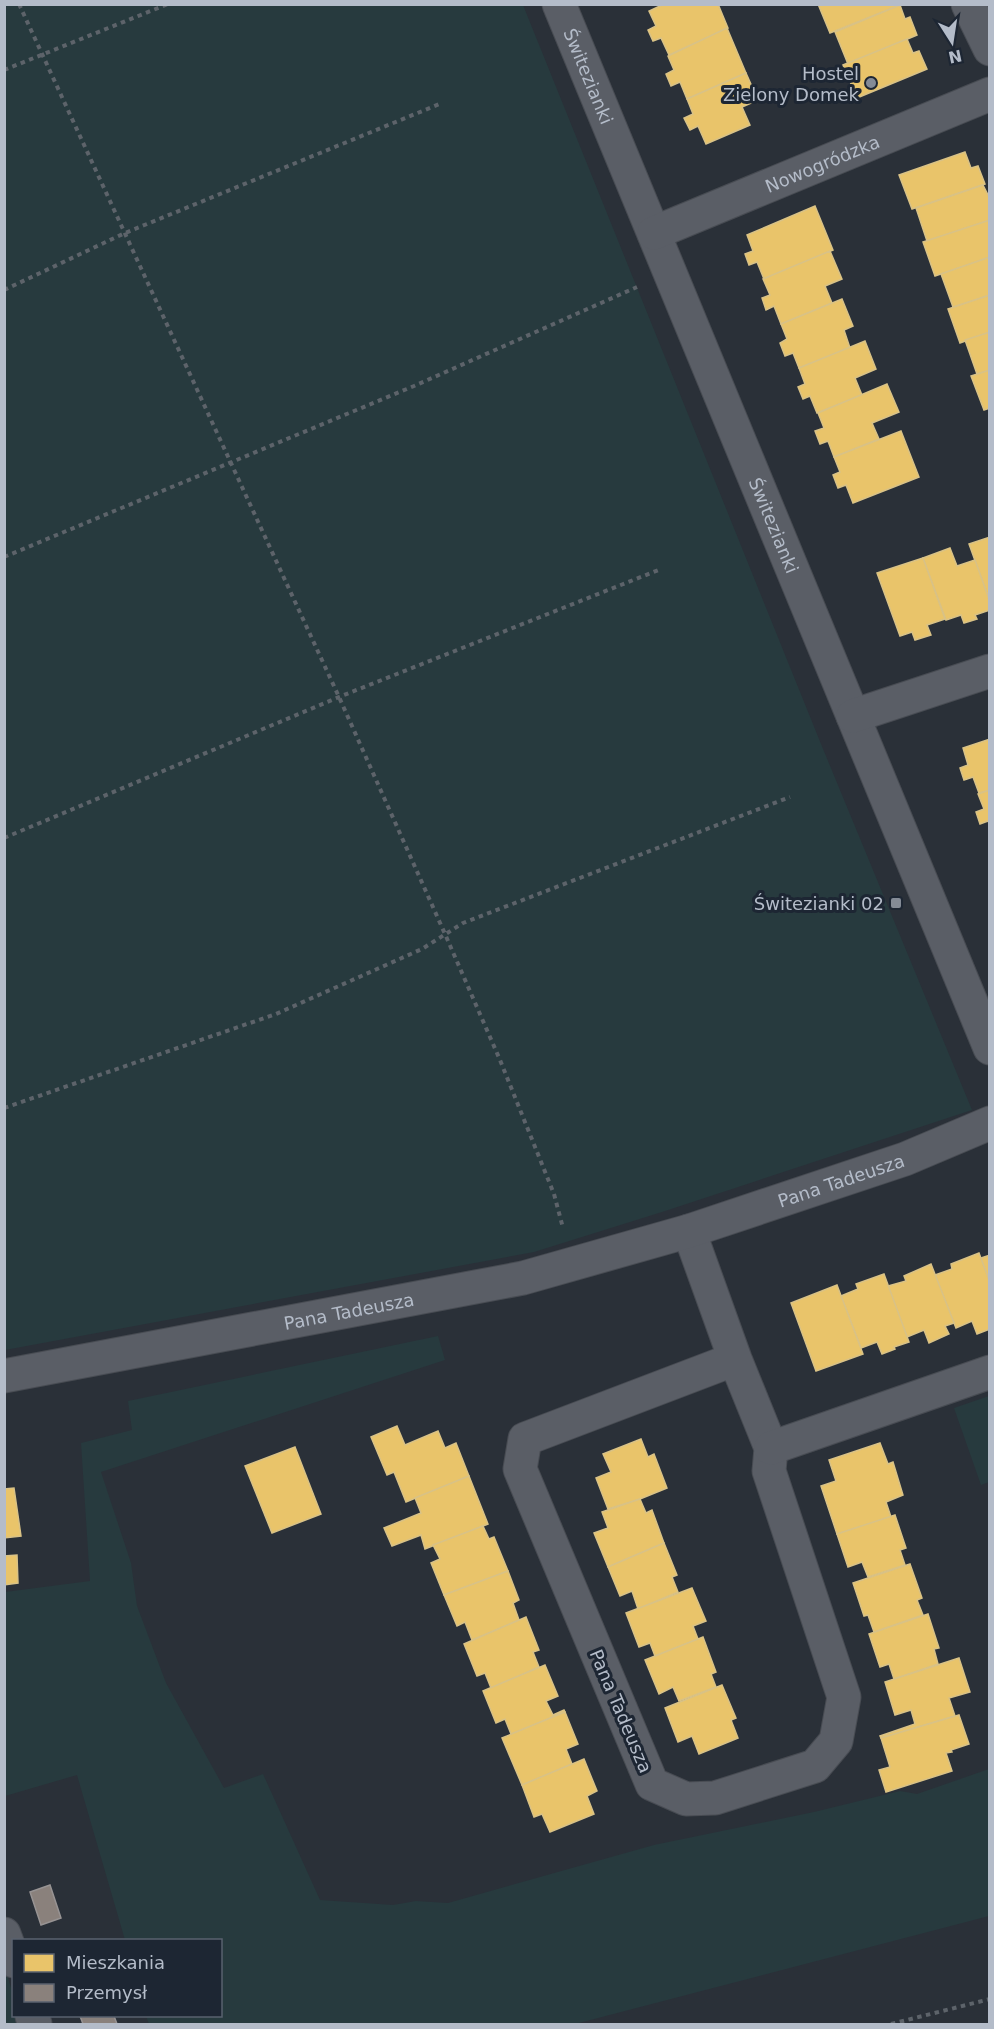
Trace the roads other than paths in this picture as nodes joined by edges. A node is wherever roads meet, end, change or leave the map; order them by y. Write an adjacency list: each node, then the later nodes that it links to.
1 (559, 4): 5 (street, Świtezianki)
2 (968, 4): 3 (street)
3 (990, 49)
4 (990, 94): 5 (street, Nowogródzka)
5 (654, 233): 7 (street, Świtezianki)
6 (990, 671): 7 (street)
7 (853, 716): 8 (street, Świtezianki)
8 (990, 1048)
9 (990, 1123): 10 (street, Pana Tadeusza)
10 (688, 1231): 11 (street, Pana Tadeusza); 13 (street, Pana Tadeusza)
11 (735, 1359): 14 (street, Pana Tadeusza); 14 (street, Pana Tadeusza)
12 (990, 1372): 14 (street)
13 (4, 1376)
14 (771, 1448)
15 (4, 1934): 16 (street)
16 (12, 1956)

